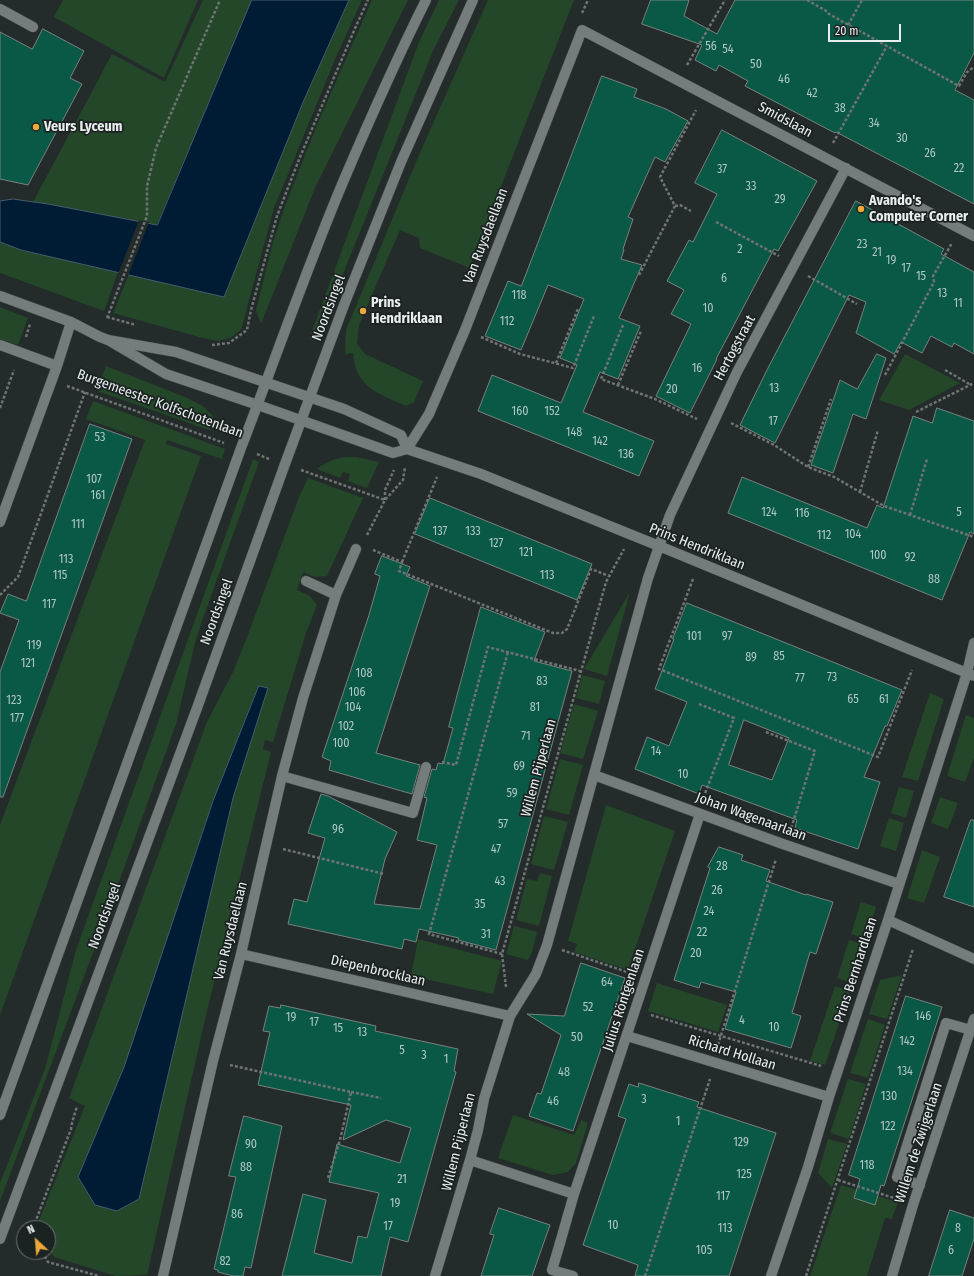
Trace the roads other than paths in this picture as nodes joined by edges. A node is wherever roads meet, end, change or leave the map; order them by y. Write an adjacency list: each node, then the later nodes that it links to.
1 (426, 0): 13 (street)
2 (473, 0): 14 (street, Noordsingel)
3 (0, 9): 4 (street)
4 (33, 27)
5 (582, 30): 6 (street, Smidslaan); 17 (street, Van Ruysdaellaan)
6 (846, 168): 7 (street, Smidslaan); 19 (street, Hertogstraat)
7 (974, 236)
8 (0, 296): 9 (street)
9 (71, 322): 10 (street); 12 (street)
10 (104, 338): 13 (street); 15 (street)
11 (0, 344): 12 (street)
12 (57, 366): 18 (street)
13 (266, 383): 14 (street); 15 (street)
14 (310, 397): 16 (street, Noordsingel); 17 (street)
15 (258, 405): 16 (street, Prins Hendriklaan); 38 (street)
16 (301, 421): 17 (street, Prins Hendriklaan); 42 (street, Noordsingel)
17 (407, 449): 19 (street, Prins Hendriklaan)
18 (0, 522)
19 (659, 546): 24 (street, Prins Hendriklaan); 26 (street, Willem Pijperlaan)
20 (359, 547): 22 (street, Van Ruysdaellaan)
21 (306, 581): 22 (street)
22 (336, 594): 27 (street, Van Ruysdaellaan)
23 (974, 643): 24 (street, Prins Bernhardlaan)
24 (971, 674): 29 (street, Prins Bernhardlaan)
25 (426, 767): 27 (street)
26 (594, 775): 28 (street, Johan Wagenaarlaan); 33 (street, Willem Pijperlaan)
27 (282, 776): 31 (street, Van Ruysdaellaan)
28 (700, 814): 29 (street, Johan Wagenaarlaan); 36 (street, Julius Röntgenlaan)
29 (899, 884): 30 (street, Prins Bernhardlaan)
30 (888, 920): 32 (street); 37 (street, Prins Bernhardlaan)
31 (241, 954): 33 (street, Diepenbrocklaan); 43 (street, Van Ruysdaellaan)
32 (974, 959)
33 (510, 1016): 39 (street, Willem Pijperlaan)
34 (974, 1019): 35 (street, Willem de Zwijgerlaan)
35 (970, 1030): 40 (street, Willem de Zwijgerlaan); 40 (street)
36 (627, 1036): 37 (street, Richard Hollaan); 41 (street, Julius Röntgenlaan)
37 (829, 1097): 46 (street, Prins Bernhardlaan)
38 (0, 1115)
39 (470, 1160): 41 (street); 44 (street, Willem Pijperlaan)
40 (920, 1185): 47 (street, Willem de Zwijgerlaan)
41 (574, 1194): 45 (street, Julius Röntgenlaan)
42 (0, 1239)
43 (162, 1276)
44 (435, 1276)
45 (573, 1276)
46 (771, 1276)
47 (892, 1276)

